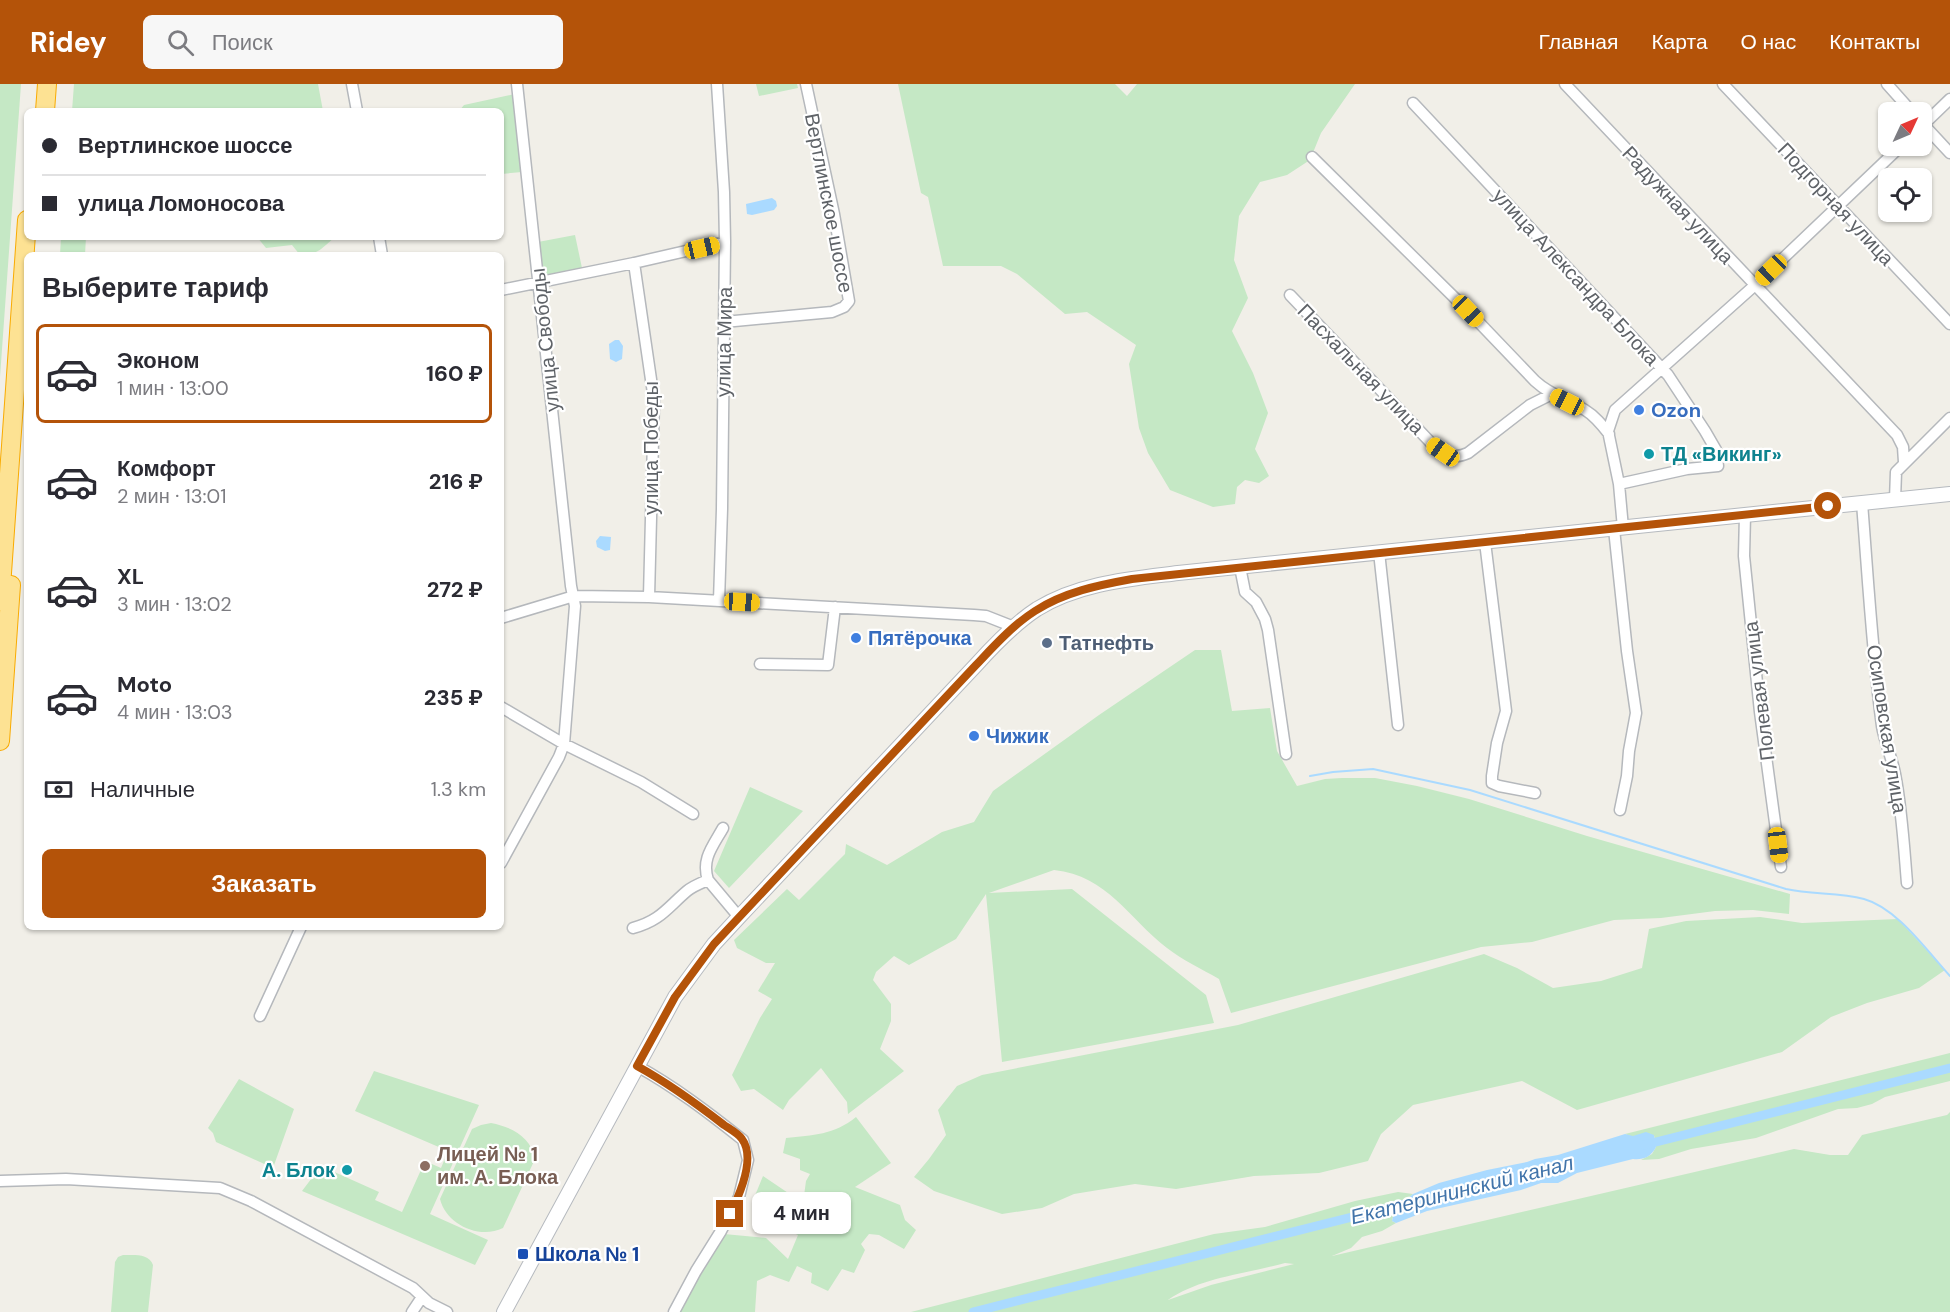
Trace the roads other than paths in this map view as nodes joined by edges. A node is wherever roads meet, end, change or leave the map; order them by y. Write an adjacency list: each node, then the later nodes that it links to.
1 (37, 84): 13 (highway)
2 (46, 84): 14 (highway)
3 (352, 84): 15 (street)
4 (517, 84): 25 (street, улица Свободы)
5 (717, 84): 22 (street, улица Мира)
6 (806, 84): 29 (street, Вертлинское шоссе)
7 (1565, 84): 26 (street, Радужная улица)
8 (1723, 84): 21 (street, Подгорная улица)
9 (1887, 84): 11 (street)
10 (1950, 99): 16 (street)
11 (1903, 102)
12 (1413, 103): 31 (street, улица Александра Блока)
13 (35, 108)
14 (45, 108)
15 (356, 108)
16 (1932, 116)
17 (1932, 135): 18 (street)
18 (1950, 153)
19 (1312, 156): 32 (street)
20 (1890, 156): 21 (street)
21 (1838, 205): 26 (street); 30 (street, Подгорная улица)
22 (725, 242): 24 (street); 29 (street, улица Мира)
23 (24, 262): 48 (highway)
24 (634, 263): 25 (street); 47 (street, улица Победы)
25 (538, 282): 27 (street); 46 (street, улица Свободы)
26 (1754, 286): 31 (street); 36 (street, Радужная улица)
27 (504, 290)
28 (1290, 295): 32 (street, Пасхальная улица)
29 (724, 322): 49 (street, улица Мира)
30 (1950, 324)
31 (1662, 369): 35 (street); 37 (street, улица Александра Блока)
32 (1552, 394): 35 (street)
33 (24, 406): 56 (highway)
34 (1950, 418): 36 (street)
35 (1609, 434): 37 (street)
36 (1904, 462): 39 (street)
37 (1619, 484): 42 (street)
38 (1950, 494): 39 (main road)
39 (1895, 500): 40 (main road)
40 (1862, 503): 41 (main road); 66 (street, Осиповская улица)
41 (1745, 515): 42 (main road); 64 (street, Полевая улица)
42 (1619, 528): 43 (main road); 60 (street)
43 (1485, 542): 44 (main road); 59 (street)
44 (1379, 552): 45 (main road); 55 (street)
45 (1240, 567): 52 (main road); 58 (street)
46 (574, 596): 47 (street); 51 (street); 57 (street, улица Свободы)
47 (649, 597): 49 (street)
48 (0, 601)
49 (719, 601): 50 (street)
50 (835, 607): 52 (street); 53 (street)
51 (504, 617)
52 (1014, 627): 67 (main road)
53 (760, 664)
54 (504, 709): 57 (street)
55 (1398, 725)
56 (0, 741)
57 (564, 744): 61 (street); 63 (street, улица Свободы)
58 (1286, 754)
59 (1535, 793)
60 (1620, 810)
61 (693, 814)
62 (723, 828): 65 (street)
63 (504, 858)
64 (1781, 867)
65 (708, 880): 67 (street); 68 (street)
66 (1907, 883)
67 (738, 917): 71 (main road)
68 (633, 928)
69 (300, 930): 70 (street)
70 (260, 1016)
71 (637, 1066): 76 (main road); 77 (street)
72 (0, 1181): 73 (street)
73 (422, 1297): 74 (street); 75 (street)
74 (412, 1312)
75 (447, 1312)
76 (504, 1312)
77 (674, 1312)

